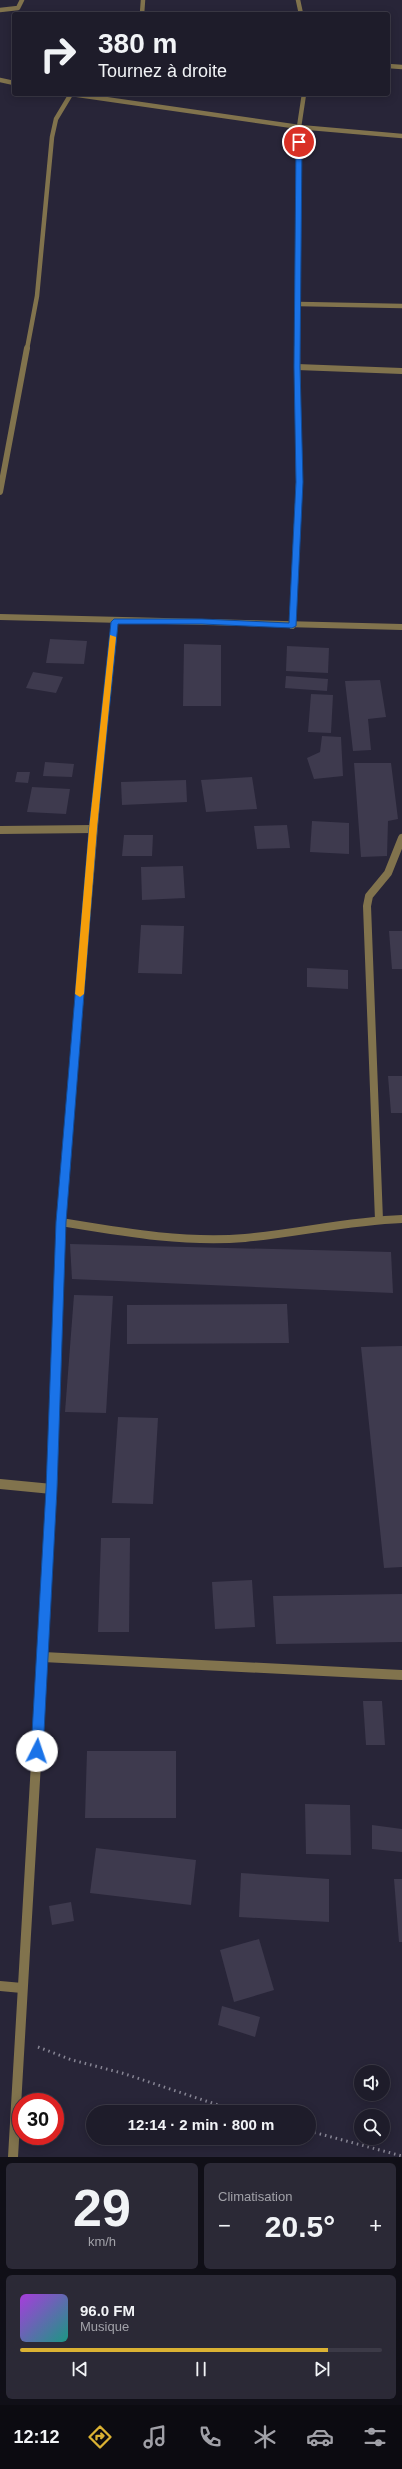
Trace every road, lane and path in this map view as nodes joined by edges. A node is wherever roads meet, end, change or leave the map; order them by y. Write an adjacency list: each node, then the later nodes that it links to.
1 (22, 0): 4 (street)
2 (143, 0): 7 (street)
3 (298, 0): 8 (street)
4 (18, 8): 5 (street); 6 (street)
5 (0, 10)
6 (21, 12)
7 (142, 12)
8 (301, 12)
9 (390, 66): 10 (street)
10 (402, 67)
11 (0, 80): 12 (street)
12 (12, 83)
13 (70, 96): 22 (street)
14 (85, 96): 16 (street)
15 (304, 96): 16 (street)
16 (299, 127): 17 (street); 18 (street)
17 (402, 136)
18 (299, 304): 19 (street); 20 (street)
19 (402, 306)
20 (297, 367): 21 (street); 25 (street)
21 (402, 371)
22 (0, 492)
23 (0, 617): 24 (street)
24 (114, 622): 25 (street); 27 (street)
25 (292, 626): 26 (street)
26 (402, 628)
27 (93, 829): 28 (street); 32 (street)
28 (0, 830)
29 (402, 838): 31 (street)
30 (402, 1219): 31 (street)
31 (378, 1220): 32 (street)
32 (61, 1222): 34 (street)
33 (0, 1484): 34 (street)
34 (52, 1489): 35 (street)
35 (43, 1657): 36 (street); 38 (street)
36 (402, 1675)
37 (0, 1986): 38 (street)
38 (22, 1988): 39 (street)
39 (21, 2040): 40 (path); 43 (street)
40 (218, 2105)
41 (316, 2133): 42 (path)
42 (402, 2156)
43 (13, 2157)

